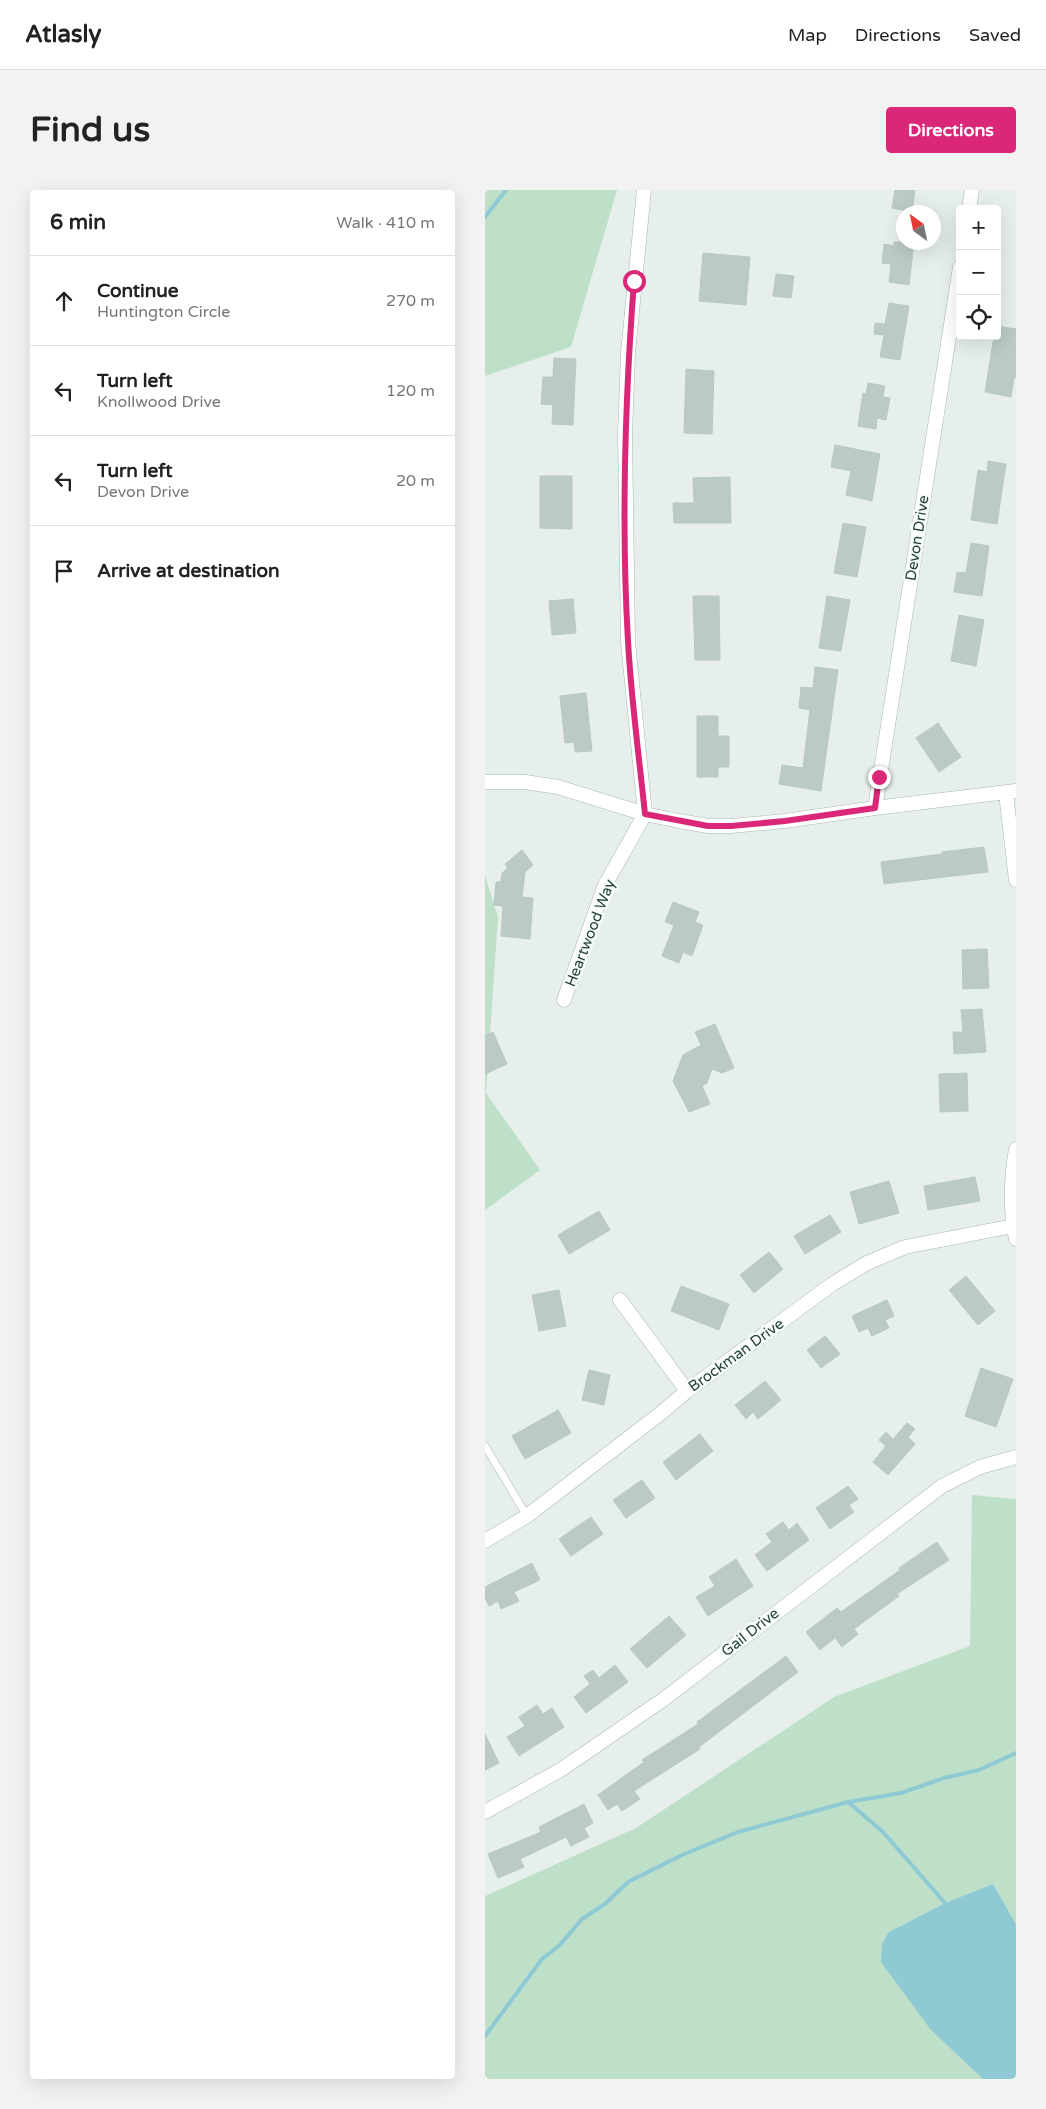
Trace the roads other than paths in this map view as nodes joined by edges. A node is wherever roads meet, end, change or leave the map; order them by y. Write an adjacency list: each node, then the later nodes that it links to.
1 (644, 190): 8 (street)
2 (972, 190): 3 (street)
3 (970, 205)
4 (956, 292): 7 (street, Devon Drive)
5 (485, 782): 8 (street)
6 (1011, 792): 7 (street); 9 (street)
7 (875, 808): 8 (street)
8 (645, 814): 10 (street, Heartwood Way)
9 (1016, 880)
10 (565, 1000)
11 (1016, 1149): 12 (street)
12 (1015, 1232): 14 (street, Brockman Drive)
13 (620, 1300): 14 (street)
14 (687, 1391): 17 (street, Brockman Drive)
15 (485, 1446): 17 (lane)
16 (1016, 1457): 19 (street, Gail Drive)
17 (527, 1516): 18 (street, Brockman Drive)
18 (485, 1540)
19 (485, 1812)

